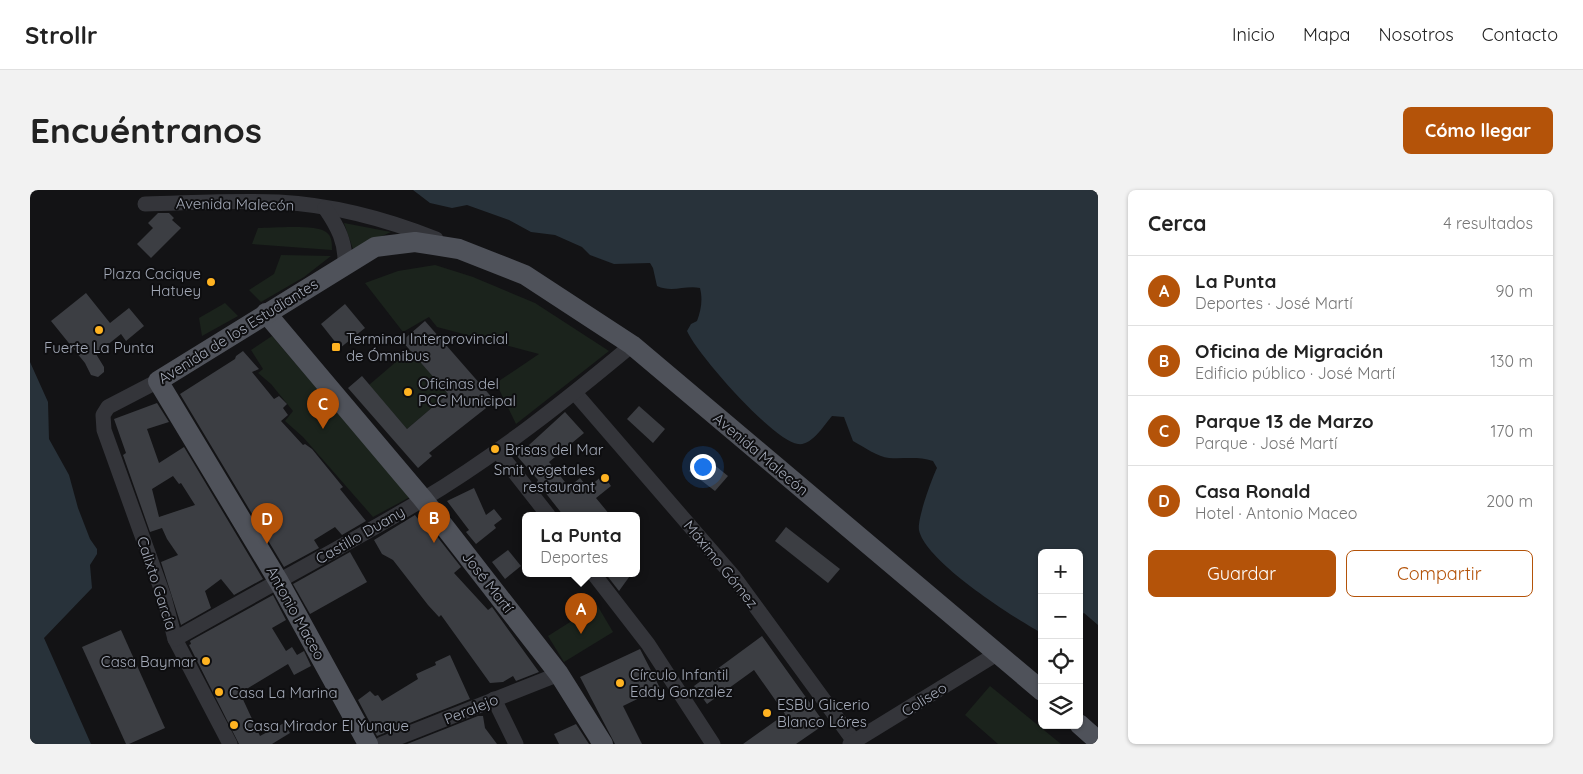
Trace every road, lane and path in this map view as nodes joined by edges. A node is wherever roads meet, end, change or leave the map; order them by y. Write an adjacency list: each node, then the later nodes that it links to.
1 (145, 204): 2 (street, Avenida Malecón)
2 (325, 208): 4 (street, Avenida Malecón); 5 (street)
3 (375, 248): 4 (main road, Avenida Malecón); 5 (main road, Avenida de los Estudiantes)
4 (459, 249): 7 (main road, Avenida Malecón)
5 (345, 266): 6 (main road, Avenida de los Estudiantes)
6 (266, 313): 8 (main road, Avenida de los Estudiantes); 12 (main road, José Martí)
7 (632, 346): 9 (street, Castillo Duany); 17 (main road, Avenida Malecón)
8 (158, 381): 10 (street, Avenida de los Estudiantes); 15 (main road, Antonio Maceo)
9 (575, 392): 11 (street, Castillo Duany); 23 (street, Máximo Gómez)
10 (103, 416): 16 (street, Calixto García)
11 (497, 450): 12 (street, Castillo Duany); 13 (street)
12 (423, 499): 15 (street, Castillo Duany); 18 (main road, José Martí)
13 (546, 512)
14 (595, 577): 29 (street)
15 (279, 582): 16 (street, Castillo Duany); 25 (main road, Antonio Maceo)
16 (175, 639): 24 (street, Calixto García)
17 (998, 653): 19 (main road, Avenida Malecón); 23 (street, Coliseo)
18 (559, 674): 20 (street, Peralejo); 28 (main road, José Martí)
19 (1038, 688)
20 (494, 699): 26 (street, Peralejo); 27 (street)
21 (1083, 728): 22 (main road)
22 (1098, 741)
23 (854, 743)
24 (230, 744)
25 (368, 744)
26 (382, 744)
27 (516, 744)
28 (603, 744)
29 (713, 744)

